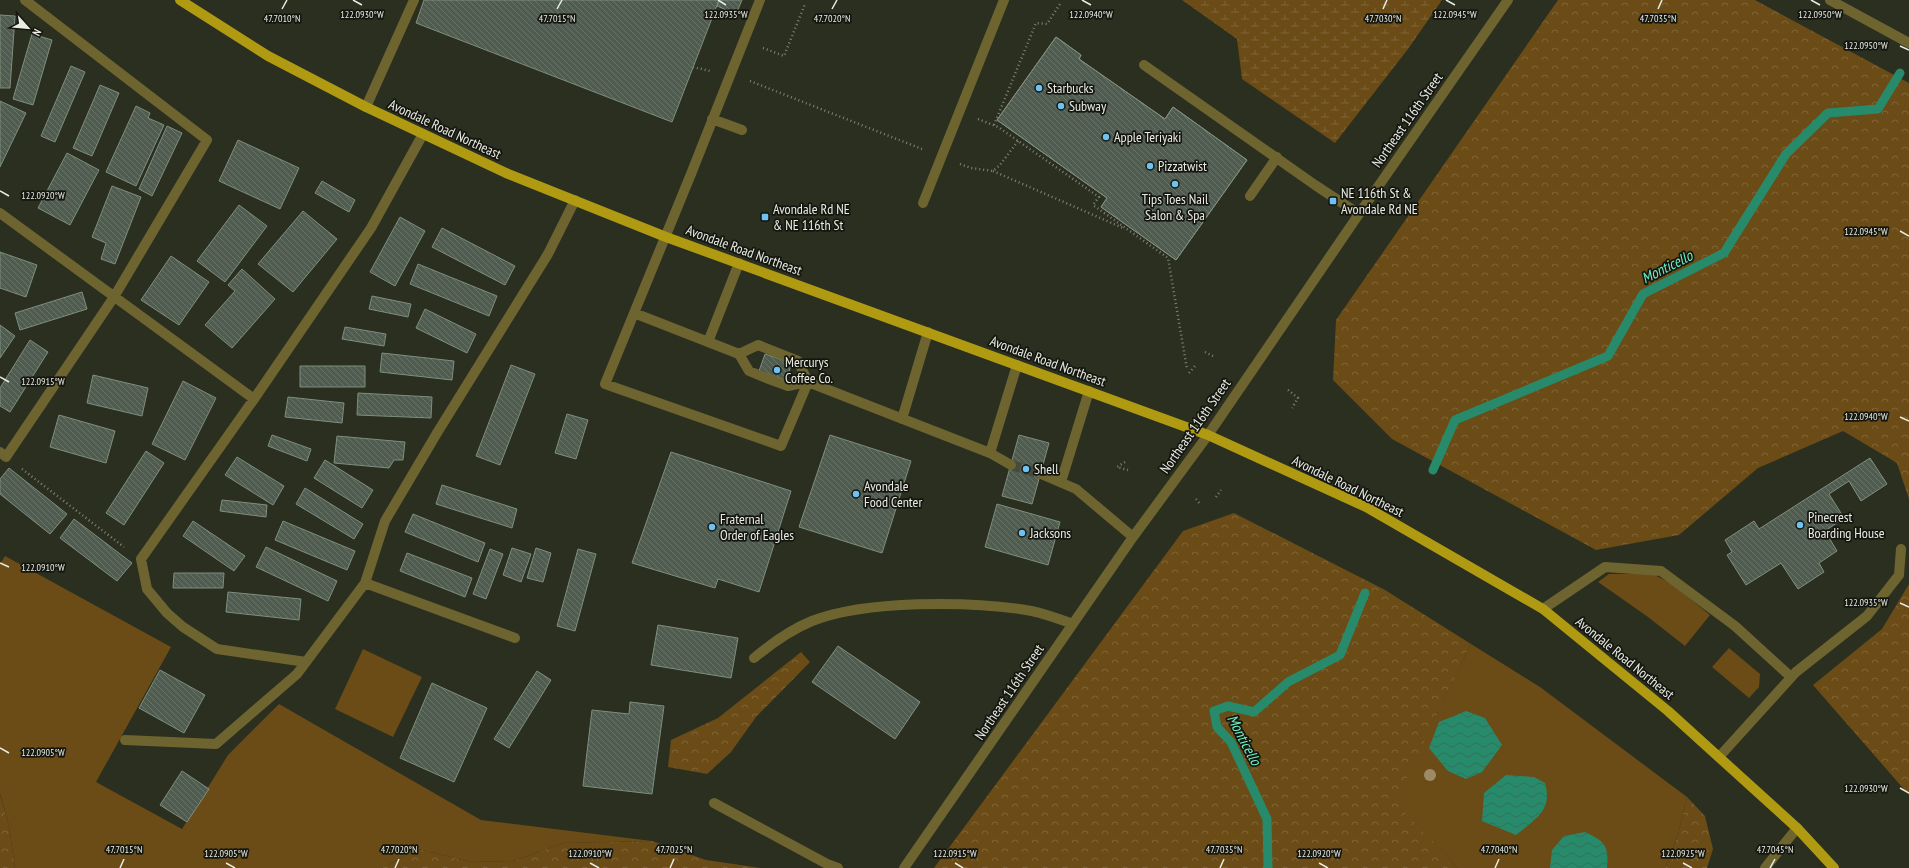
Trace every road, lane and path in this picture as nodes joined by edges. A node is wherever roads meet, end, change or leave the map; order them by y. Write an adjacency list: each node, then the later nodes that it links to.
1 (25, 0): 43 (street)
2 (180, 0): 15 (main road, Avondale Road Northeast)
3 (414, 0): 15 (street)
4 (760, 0): 10 (street)
5 (1004, 0): 16 (street)
6 (1508, 0): 39 (street, Northeast 116th Street)
7 (1830, 0): 11 (street)
8 (804, 4): 10 (path)
9 (1060, 4): 18 (path)
10 (744, 40): 14 (street)
11 (1909, 43)
12 (1144, 65): 27 (street)
13 (693, 67): 14 (path)
14 (731, 74): 17 (street); 26 (path)
15 (366, 107): 22 (main road, Avondale Road Northeast)
16 (960, 111): 18 (path); 26 (street)
17 (712, 119): 20 (street); 41 (street)
18 (994, 126): 21 (path)
19 (1009, 128): 21 (path)
20 (742, 130)
21 (1006, 133): 23 (path)
22 (423, 134): 36 (main road, Avondale Road Northeast); 57 (street)
23 (1018, 141): 25 (path); 30 (path)
24 (1032, 145): 25 (path)
25 (1029, 149): 29 (path)
26 (941, 156): 30 (path); 37 (street)
27 (1277, 157): 35 (street); 39 (street)
28 (1056, 162): 29 (path)
29 (1053, 165): 32 (path)
30 (993, 171): 40 (path)
31 (1077, 176): 32 (path)
32 (1074, 180): 34 (path)
33 (1098, 191): 34 (path)
34 (1095, 194): 40 (path)
35 (1250, 196)
36 (575, 200): 41 (main road, Avondale Road Northeast); 75 (street)
37 (923, 203)
38 (0, 213): 43 (street)
39 (1358, 214): 60 (street, Northeast 116th Street)
40 (1129, 231): 52 (path)
41 (666, 237): 42 (main road, Avondale Road Northeast); 44 (street)
42 (739, 263): 45 (main road, Avondale Road Northeast); 46 (street)
43 (114, 296): 57 (street); 62 (street)
44 (634, 313): 46 (street); 54 (street)
45 (928, 332): 50 (main road, Avondale Road Northeast); 59 (street)
46 (708, 342): 48 (street)
47 (1205, 352): 49 (path)
48 (739, 354): 54 (street); 54 (street)
49 (1213, 356)
50 (1017, 365): 56 (main road, Avondale Road Northeast); 61 (street)
51 (1195, 366): 53 (path)
52 (1188, 369)
53 (1190, 373)
54 (808, 382): 59 (street)
55 (1288, 390): 58 (path)
56 (1089, 391): 60 (main road, Avondale Road Northeast); 67 (street)
57 (254, 399): 74 (street)
58 (1292, 408)
59 (902, 419): 61 (street)
60 (1208, 435): 72 (street, Northeast 116th Street); 76 (main road, Avondale Road Northeast)
61 (990, 453): 64 (street)
62 (3, 454): 74 (path)
63 (1125, 462): 65 (path)
64 (1011, 465)
65 (1128, 470)
66 (1041, 474): 67 (street)
67 (1061, 482): 72 (street)
68 (1221, 490): 69 (path)
69 (1216, 496)
70 (1196, 500): 71 (path)
71 (1200, 504)
72 (1133, 537): 77 (street, Northeast 116th Street)
73 (1901, 549): 81 (street)
74 (141, 559): 80 (street)
75 (365, 582): 78 (street); 80 (street)
76 (1543, 609): 81 (street); 83 (main road, Avondale Road Northeast)
77 (1073, 624): 79 (street); 87 (street, Northeast 116th Street)
78 (515, 638)
79 (754, 658)
80 (306, 662): 82 (street)
81 (1791, 677): 83 (street)
82 (126, 740)
83 (1718, 757): 85 (main road, Avondale Road Northeast)
84 (714, 803): 86 (street)
85 (1797, 828): 88 (street); 89 (main road, Avondale Road Northeast)
86 (838, 868)
87 (904, 868)
88 (1764, 868)
89 (1834, 868)

